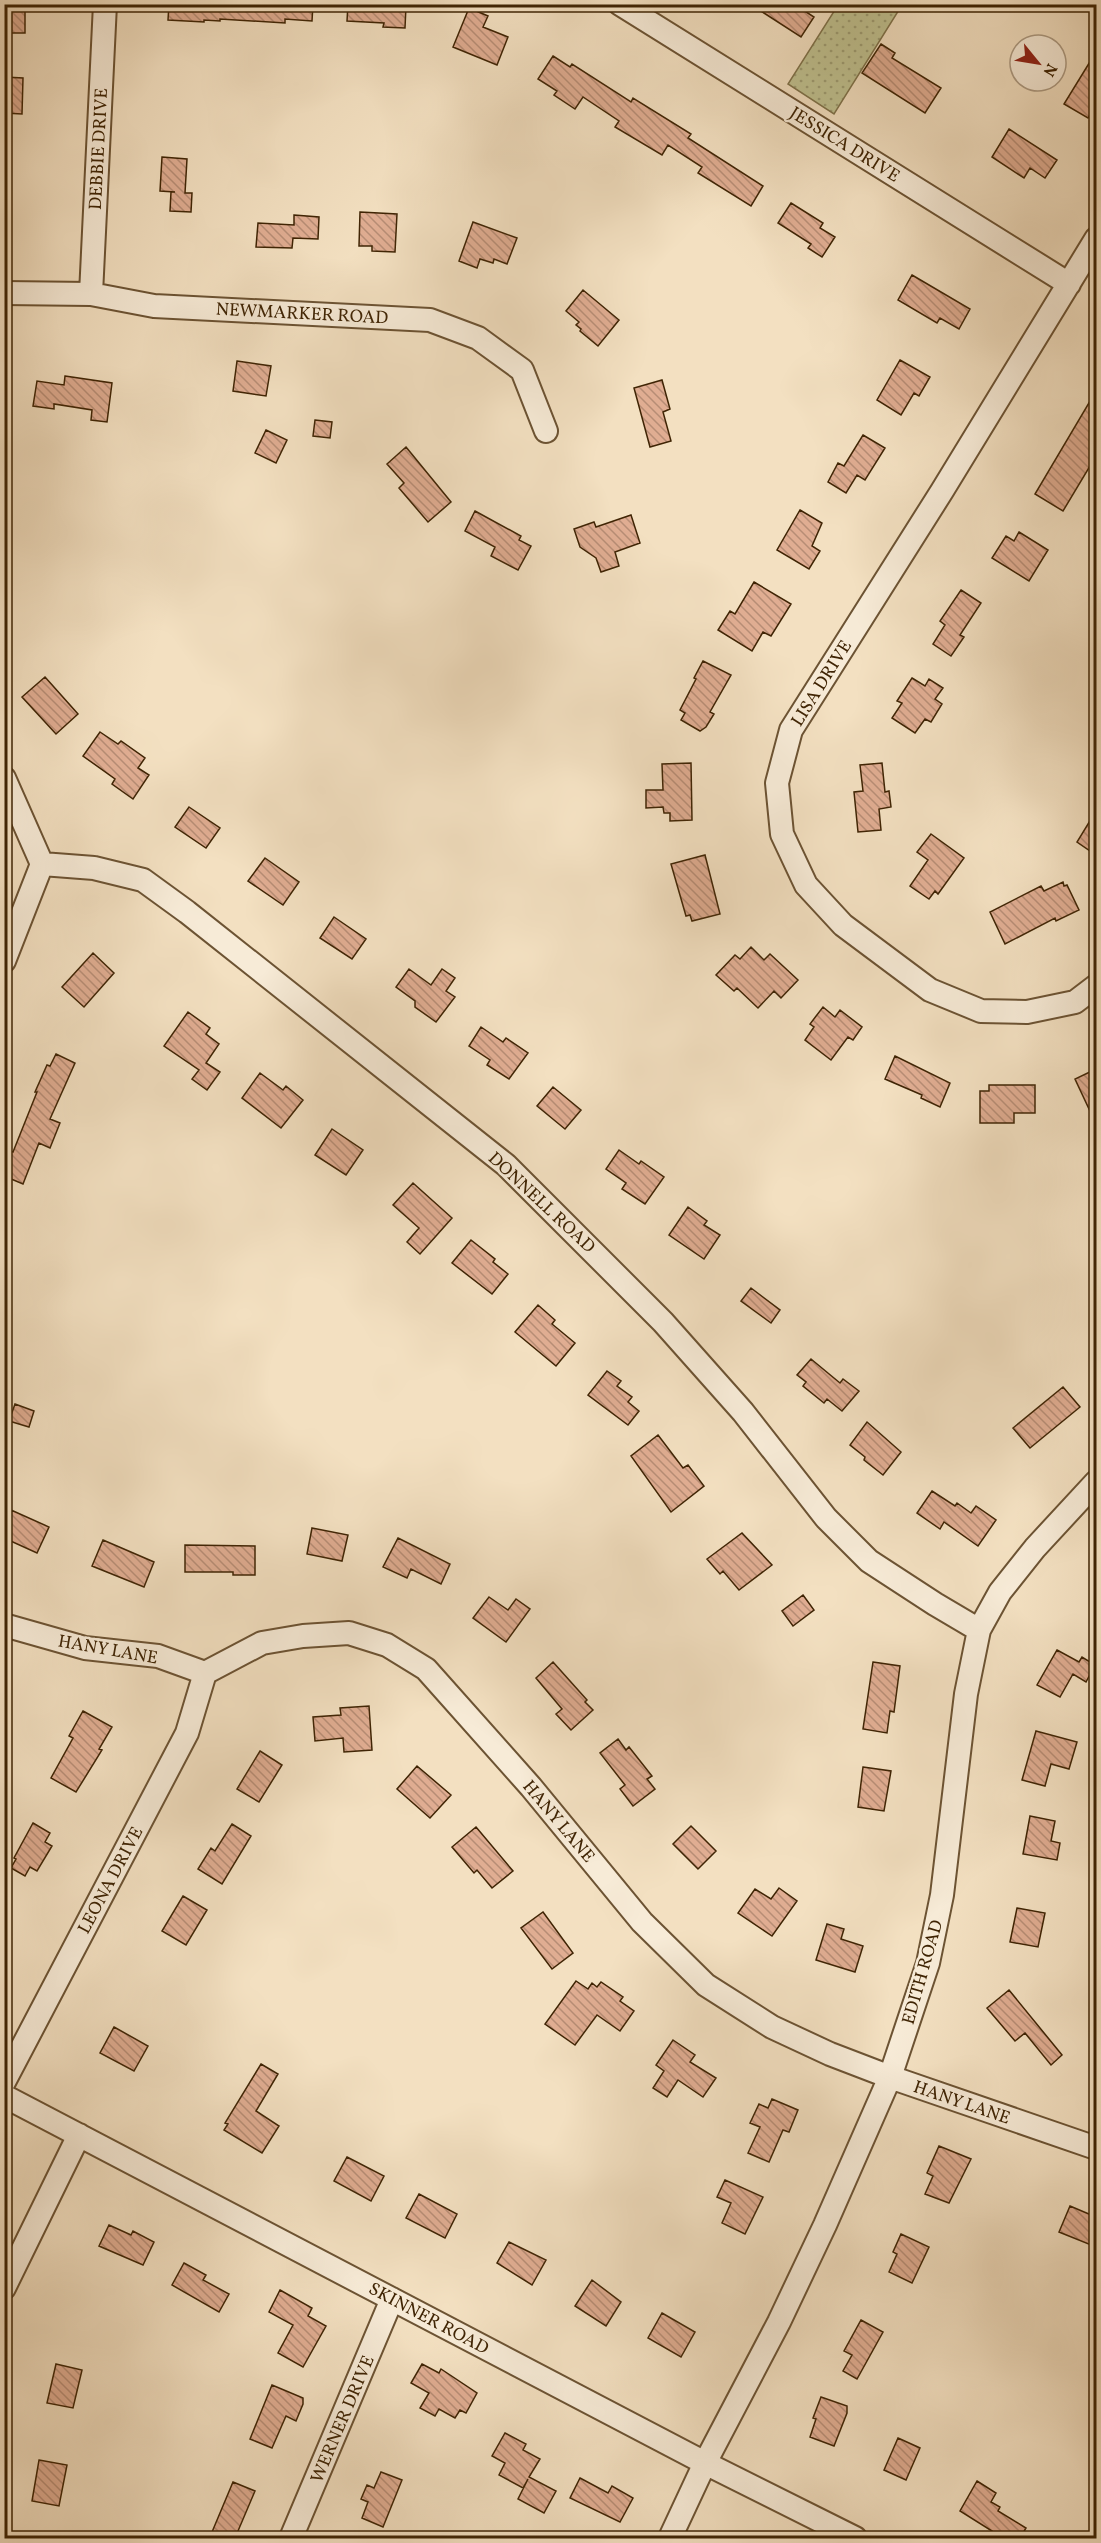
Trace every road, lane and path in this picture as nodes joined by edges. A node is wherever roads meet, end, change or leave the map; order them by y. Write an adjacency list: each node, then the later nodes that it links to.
1 (105, 4): 6 (street, DEBBIE DRIVE)
2 (620, 4): 4 (street, JESSICA DRIVE)
3 (1096, 239): 4 (street, LISA DRIVE)
4 (1069, 284): 11 (street, LISA DRIVE)
5 (4, 293): 6 (street, NEWMARKER ROAD)
6 (91, 294): 7 (street, NEWMARKER ROAD)
7 (546, 431)
8 (4, 778): 9 (street)
9 (42, 864): 10 (street); 14 (street, DONNELL ROAD)
10 (4, 961)
11 (1096, 986)
12 (1096, 1482): 14 (street, EDITH ROAD)
13 (4, 1625): 15 (street, HANY LANE)
14 (979, 1630): 16 (street, EDITH ROAD)
15 (205, 1673): 16 (street, HANY LANE); 17 (street, LEONA DRIVE)
16 (890, 2077): 20 (street, HANY LANE); 23 (street, EDITH ROAD)
17 (4, 2082)
18 (4, 2096): 19 (street, SKINNER ROAD)
19 (79, 2135): 21 (street); 22 (street, SKINNER ROAD)
20 (1096, 2148)
21 (4, 2288)
22 (392, 2299): 23 (street, SKINNER ROAD); 24 (street, WERNER DRIVE)
23 (705, 2463): 25 (street, EDITH ROAD); 26 (street, SKINNER ROAD)
24 (291, 2538)
25 (670, 2538)
26 (855, 2538)

